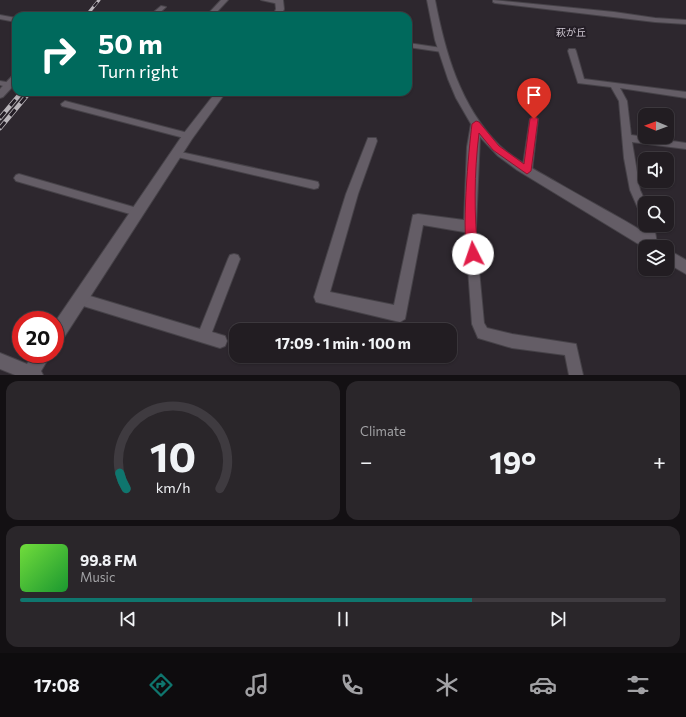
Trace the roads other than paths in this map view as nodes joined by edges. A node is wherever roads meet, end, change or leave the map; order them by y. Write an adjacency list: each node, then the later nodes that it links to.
1 (225, 0): 8 (lane)
2 (264, 0): 4 (lane)
3 (431, 0): 14 (street)
4 (279, 1): 9 (street)
5 (495, 1): 12 (lane)
6 (163, 7): 7 (lane)
7 (157, 12)
8 (213, 12)
9 (279, 12)
10 (0, 17): 11 (street)
11 (12, 19)
12 (686, 22)
13 (412, 46): 14 (lane)
14 (442, 50): 23 (street)
15 (572, 51): 17 (lane)
16 (4, 84): 18 (street)
17 (614, 85): 19 (lane); 25 (lane)
18 (0, 95)
19 (686, 95)
20 (218, 96): 24 (street)
21 (65, 104): 24 (lane)
22 (534, 119): 29 (lane)
23 (476, 124): 29 (street); 34 (street)
24 (188, 136): 28 (street)
25 (628, 138): 27 (lane); 32 (lane)
26 (372, 141): 34 (street)
27 (686, 146)
28 (176, 154): 31 (lane); 33 (street)
29 (527, 171): 35 (street)
30 (19, 178): 33 (lane)
31 (314, 185)
32 (638, 197)
33 (137, 212): 39 (street)
34 (470, 227): 46 (lane)
35 (643, 240)
36 (234, 259): 41 (lane)
37 (674, 260): 38 (street)
38 (686, 268)
39 (80, 299): 40 (street); 41 (lane)
40 (64, 323)
41 (204, 336): 42 (lane)
42 (220, 341)
43 (0, 361): 45 (street)
44 (38, 363): 45 (street)
45 (32, 374)
46 (576, 375)

